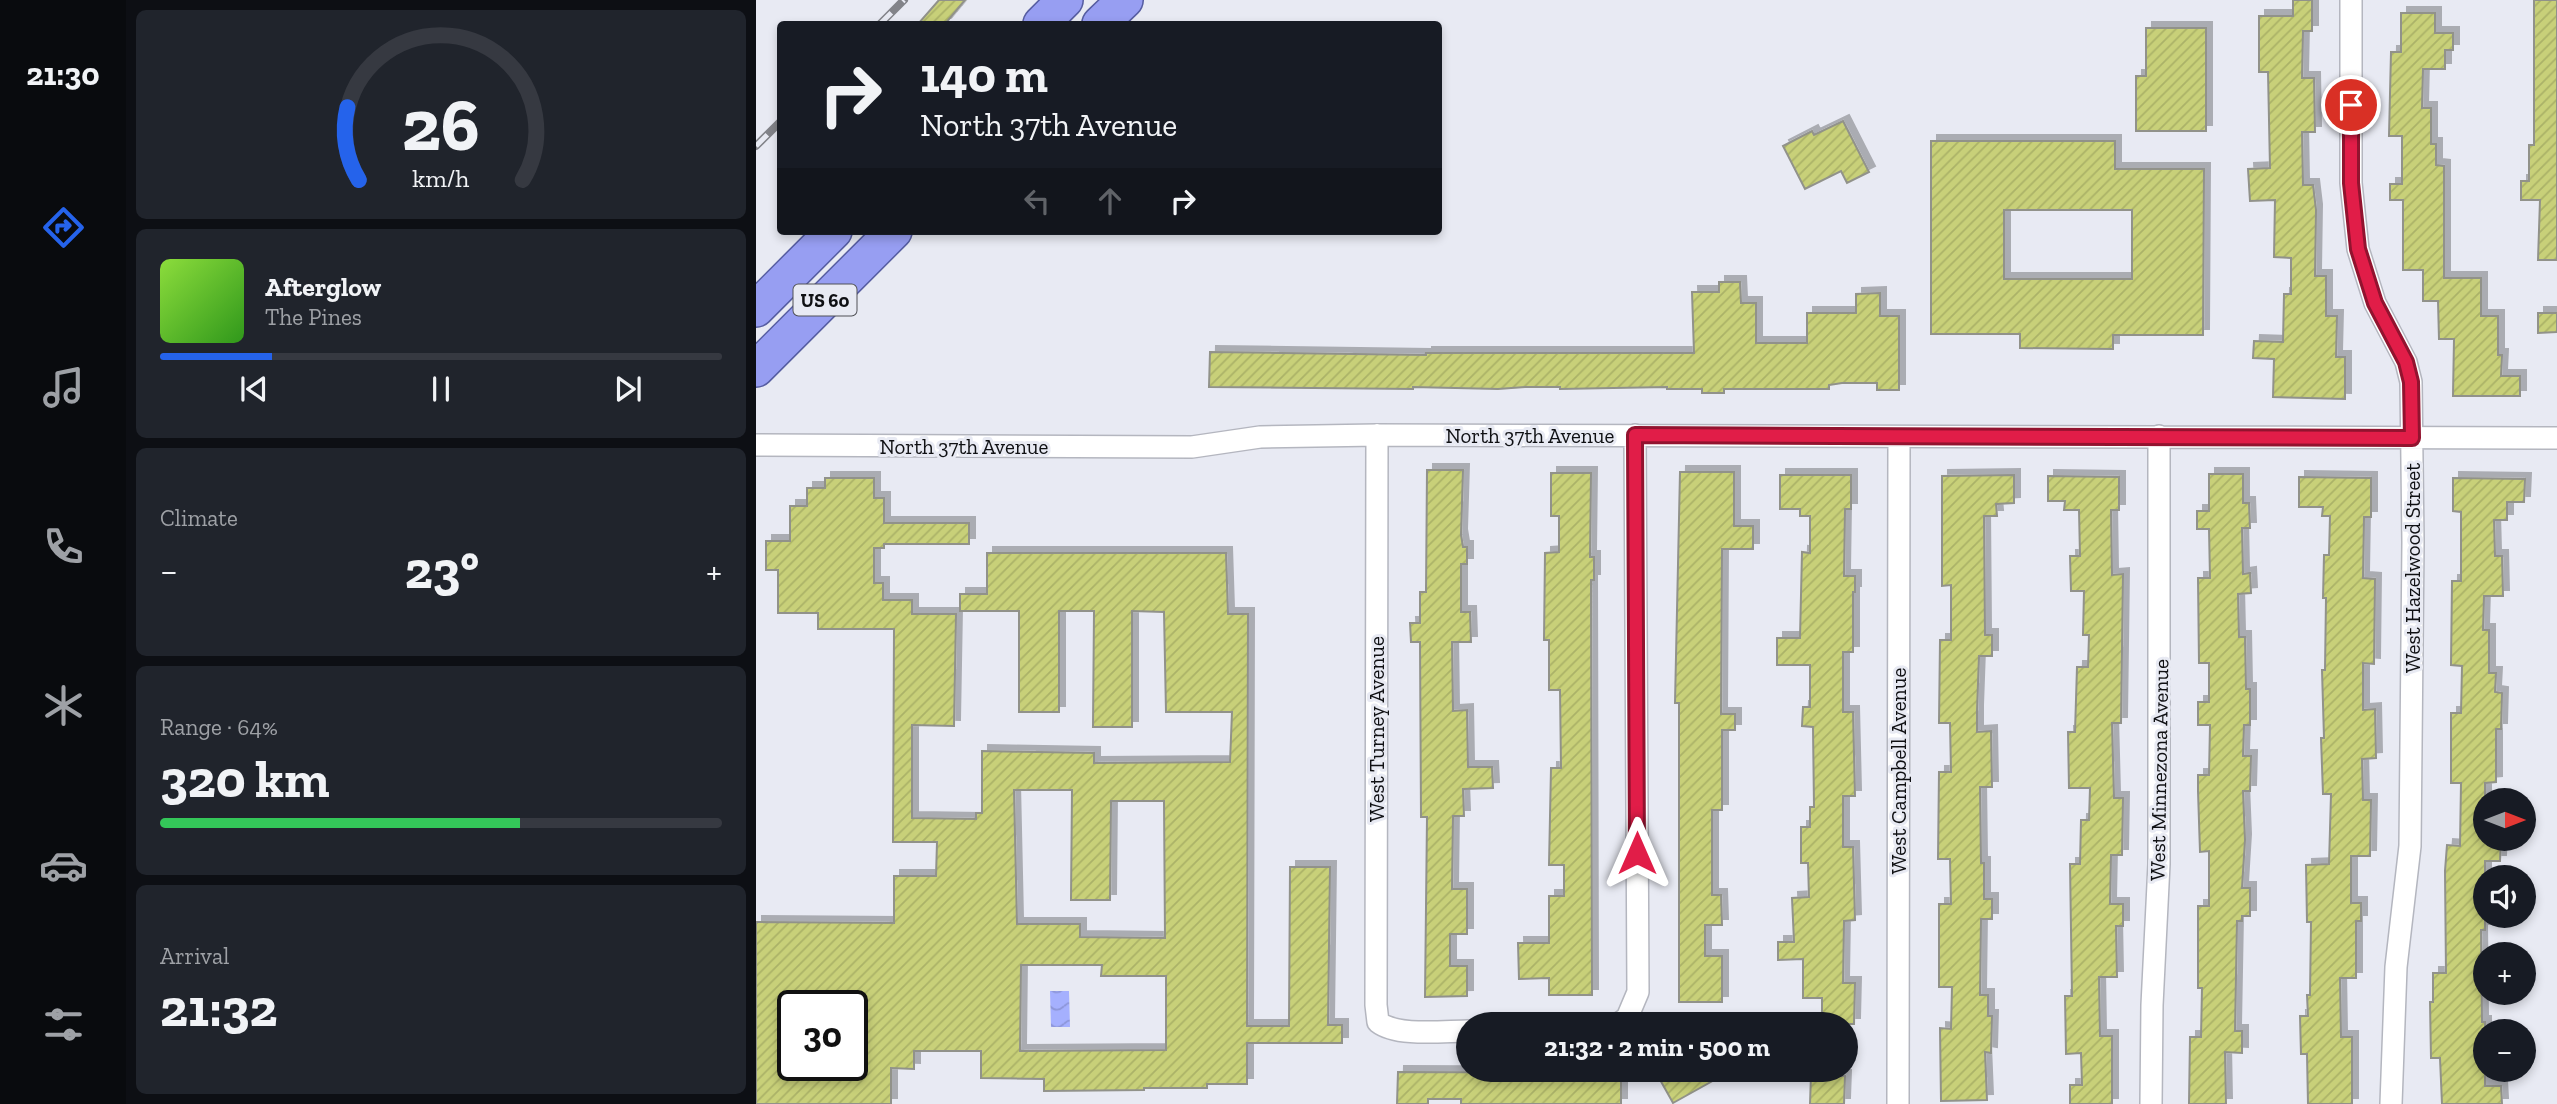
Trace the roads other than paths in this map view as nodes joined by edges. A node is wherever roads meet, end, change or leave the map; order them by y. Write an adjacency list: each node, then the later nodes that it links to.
1 (1065, 0): 4 (highway)
2 (1125, 0): 5 (highway)
3 (2351, 0): 14 (street, West Hazelwood Street)
4 (1044, 21)
5 (1103, 21)
6 (830, 235): 8 (highway, US 60)
7 (890, 235): 9 (highway, US 60)
8 (756, 309)
9 (756, 369)
10 (1377, 435): 11 (street, North 37th Avenue); 16 (street, North 37th Avenue); 18 (street, West Turney Avenue)
11 (1635, 435): 13 (street, North 37th Avenue); 17 (street)
12 (2159, 436): 13 (street, North 37th Avenue); 14 (street, North 37th Avenue); 20 (street, West Minnezona Avenue)
13 (1899, 438): 19 (street, West Campbell Avenue)
14 (2412, 438): 15 (street, North 37th Avenue); 21 (street, West Hazelwood Street)
15 (2557, 438)
16 (756, 445)
17 (1627, 1012)
18 (1456, 1031)
19 (1898, 1104)
20 (2151, 1104)
21 (2391, 1104)

